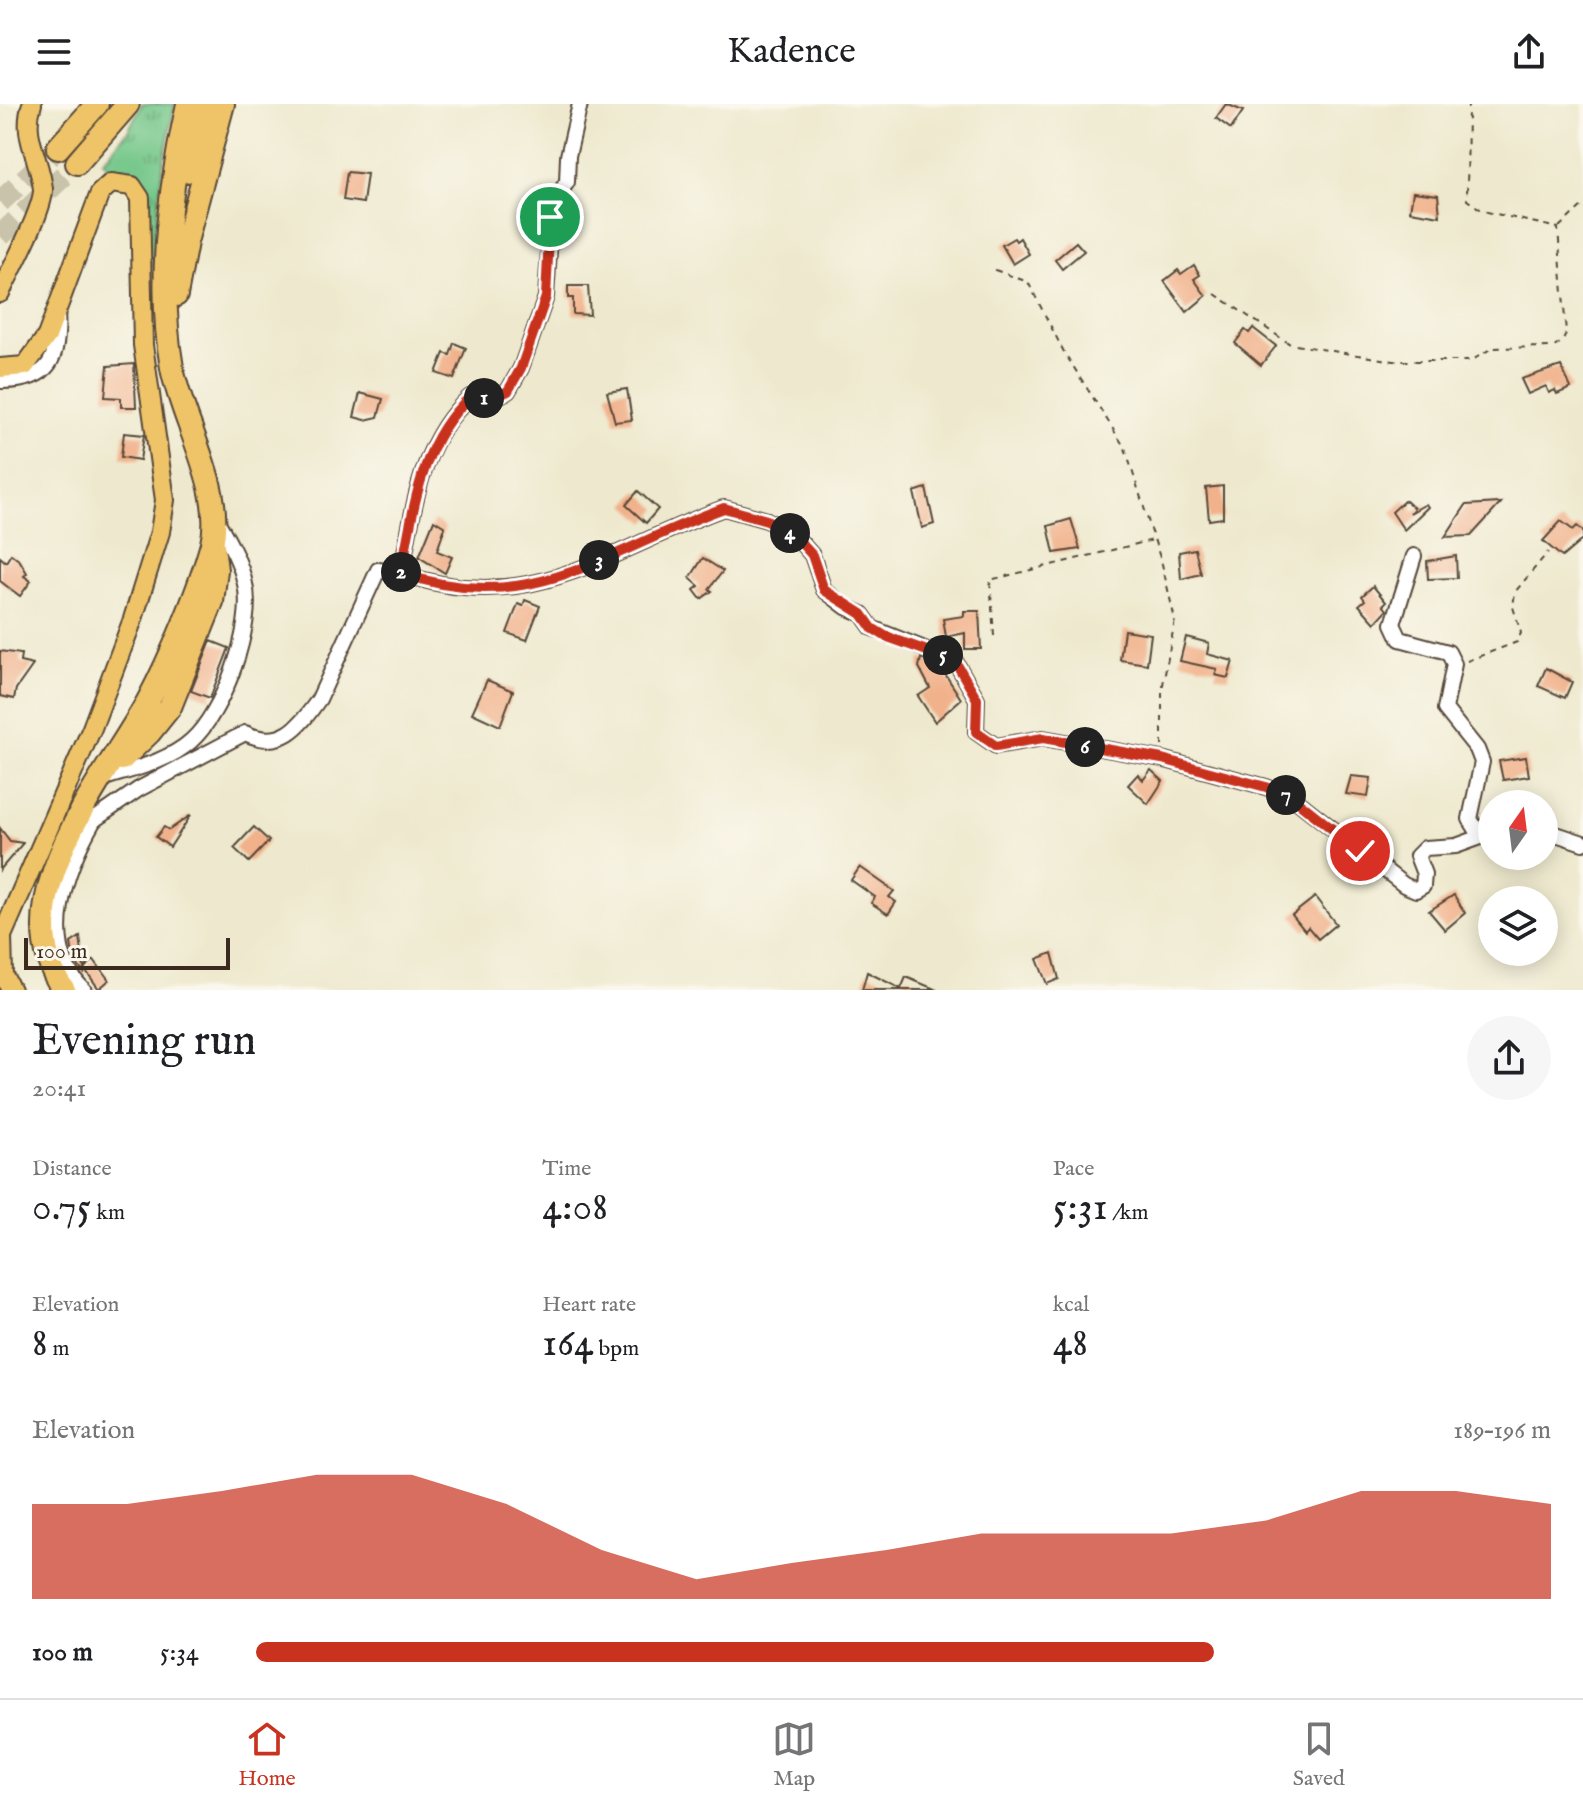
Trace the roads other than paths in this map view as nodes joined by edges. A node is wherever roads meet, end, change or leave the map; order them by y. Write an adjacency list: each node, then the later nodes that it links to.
1 (32, 104): 11 (main road)
2 (97, 104): 8 (highway)
3 (128, 104): 9 (highway)
4 (188, 104): 10 (highway)
5 (206, 104): 10 (highway)
6 (223, 104): 13 (highway)
7 (580, 104): 18 (street)
8 (58, 148)
9 (77, 163)
10 (168, 245): 13 (highway)
11 (0, 293)
12 (57, 312): 14 (main road); 15 (street); 22 (main road)
13 (169, 343): 16 (highway)
14 (0, 368)
15 (0, 381)
16 (213, 513): 19 (highway); 19 (street)
17 (1414, 556): 21 (street)
18 (401, 573): 24 (street); 28 (street)
19 (101, 779): 27 (highway)
20 (61, 815): 22 (street)
21 (1478, 827)
22 (45, 835): 26 (main road)
23 (1558, 835): 25 (street)
24 (1478, 838)
25 (1583, 843)
26 (11, 990)
27 (64, 990)
28 (84, 990)

